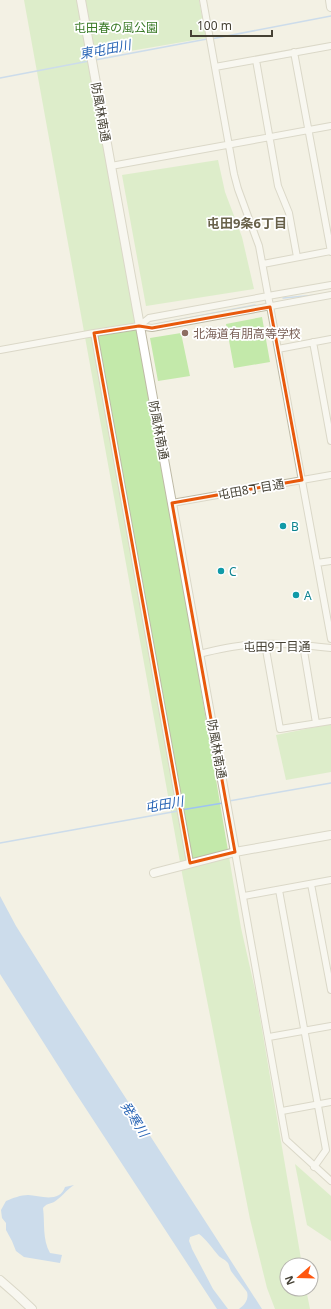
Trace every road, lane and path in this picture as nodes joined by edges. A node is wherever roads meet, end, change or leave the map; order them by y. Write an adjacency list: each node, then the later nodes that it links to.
1 (80, 0): 13 (street, 防風林南通)
2 (203, 0): 8 (street)
3 (330, 0): 4 (street)
4 (331, 7)
5 (331, 46): 6 (street)
6 (294, 52): 7 (street); 10 (street)
7 (256, 60): 8 (street); 11 (street)
8 (215, 67): 12 (street)
9 (331, 126): 10 (street)
10 (309, 130): 11 (street); 14 (street)
11 (270, 137): 12 (street); 15 (street)
12 (229, 144): 13 (street); 16 (street)
13 (110, 166): 21 (street, 防風林南通)
14 (331, 251): 15 (street)
15 (297, 257): 16 (street)
16 (262, 264): 19 (street)
17 (331, 286): 19 (street)
18 (331, 295): 20 (street)
19 (268, 296): 20 (street); 21 (street)
20 (270, 307): 21 (street); 25 (street)
21 (139, 326): 22 (street); 30 (street, 防風林南通)
22 (94, 333): 26 (street); 42 (street)
23 (331, 339): 24 (street)
24 (313, 342): 25 (street); 27 (street)
25 (278, 349): 29 (street)
26 (0, 350)
27 (331, 441)
28 (331, 475): 29 (street, 屯田8丁目通)
29 (302, 480): 30 (street, 屯田8丁目通); 32 (street)
30 (172, 503): 37 (street, 防風林南通)
31 (331, 561): 32 (street)
32 (317, 563): 33 (street)
33 (331, 639)
34 (265, 644): 35 (street, 屯田9丁目通); 37 (street, 屯田9丁目通); 39 (street)
35 (303, 645): 36 (street, 屯田9丁目通); 39 (street)
36 (331, 648)
37 (199, 654): 41 (street, 防風林南通)
38 (331, 721): 39 (street)
39 (316, 723)
40 (331, 835): 41 (street)
41 (235, 852): 42 (street); 47 (street)
42 (190, 863): 43 (street)
43 (154, 873)
44 (331, 880): 45 (street)
45 (311, 884): 46 (street); 48 (street)
46 (279, 890): 47 (street); 51 (street)
47 (244, 896): 52 (street)
48 (330, 981): 49 (street)
49 (331, 990)
50 (331, 1026): 51 (street)
51 (305, 1030): 52 (street); 54 (street)
52 (269, 1037): 55 (street)
53 (331, 1102): 54 (street)
54 (318, 1105): 55 (street); 56 (street)
55 (282, 1111): 56 (street)
56 (314, 1167): 57 (street)
57 (331, 1181)
58 (0, 1280): 59 (street)
59 (32, 1309)

